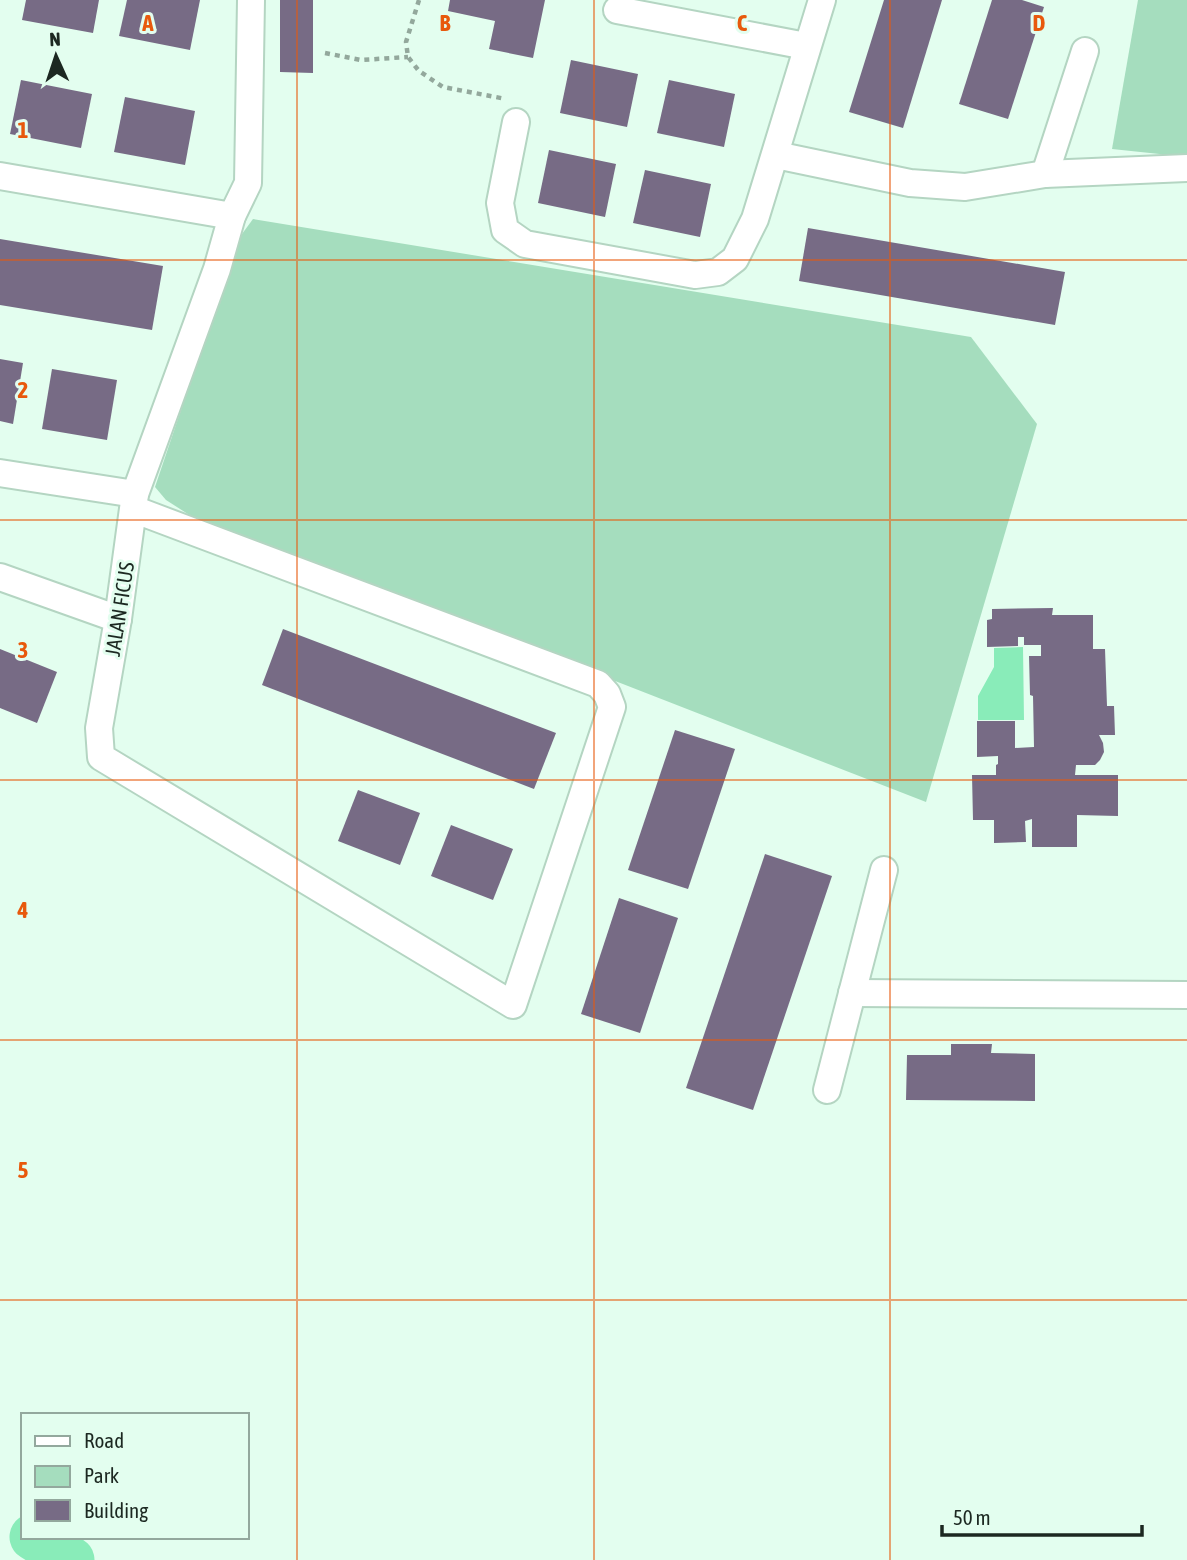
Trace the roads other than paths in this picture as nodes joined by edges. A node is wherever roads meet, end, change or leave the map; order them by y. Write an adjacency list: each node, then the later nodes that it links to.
1 (251, 0): 11 (street, JALAN FICUS)
2 (822, 0): 4 (street)
3 (617, 10): 4 (street)
4 (806, 46): 7 (street)
5 (1085, 51): 9 (street)
6 (516, 122): 7 (street)
7 (776, 155): 9 (street)
8 (1187, 168): 9 (street)
9 (1045, 174)
10 (0, 176): 11 (street)
11 (232, 216): 13 (street, JALAN FICUS)
12 (0, 473): 13 (street)
13 (134, 501): 15 (street, JALAN FICUS); 15 (street, JALAN FICUS)
14 (0, 578): 15 (street)
15 (118, 619)
16 (884, 870): 17 (street)
17 (852, 993): 18 (street); 19 (street)
18 (1187, 995)
19 (827, 1090)

